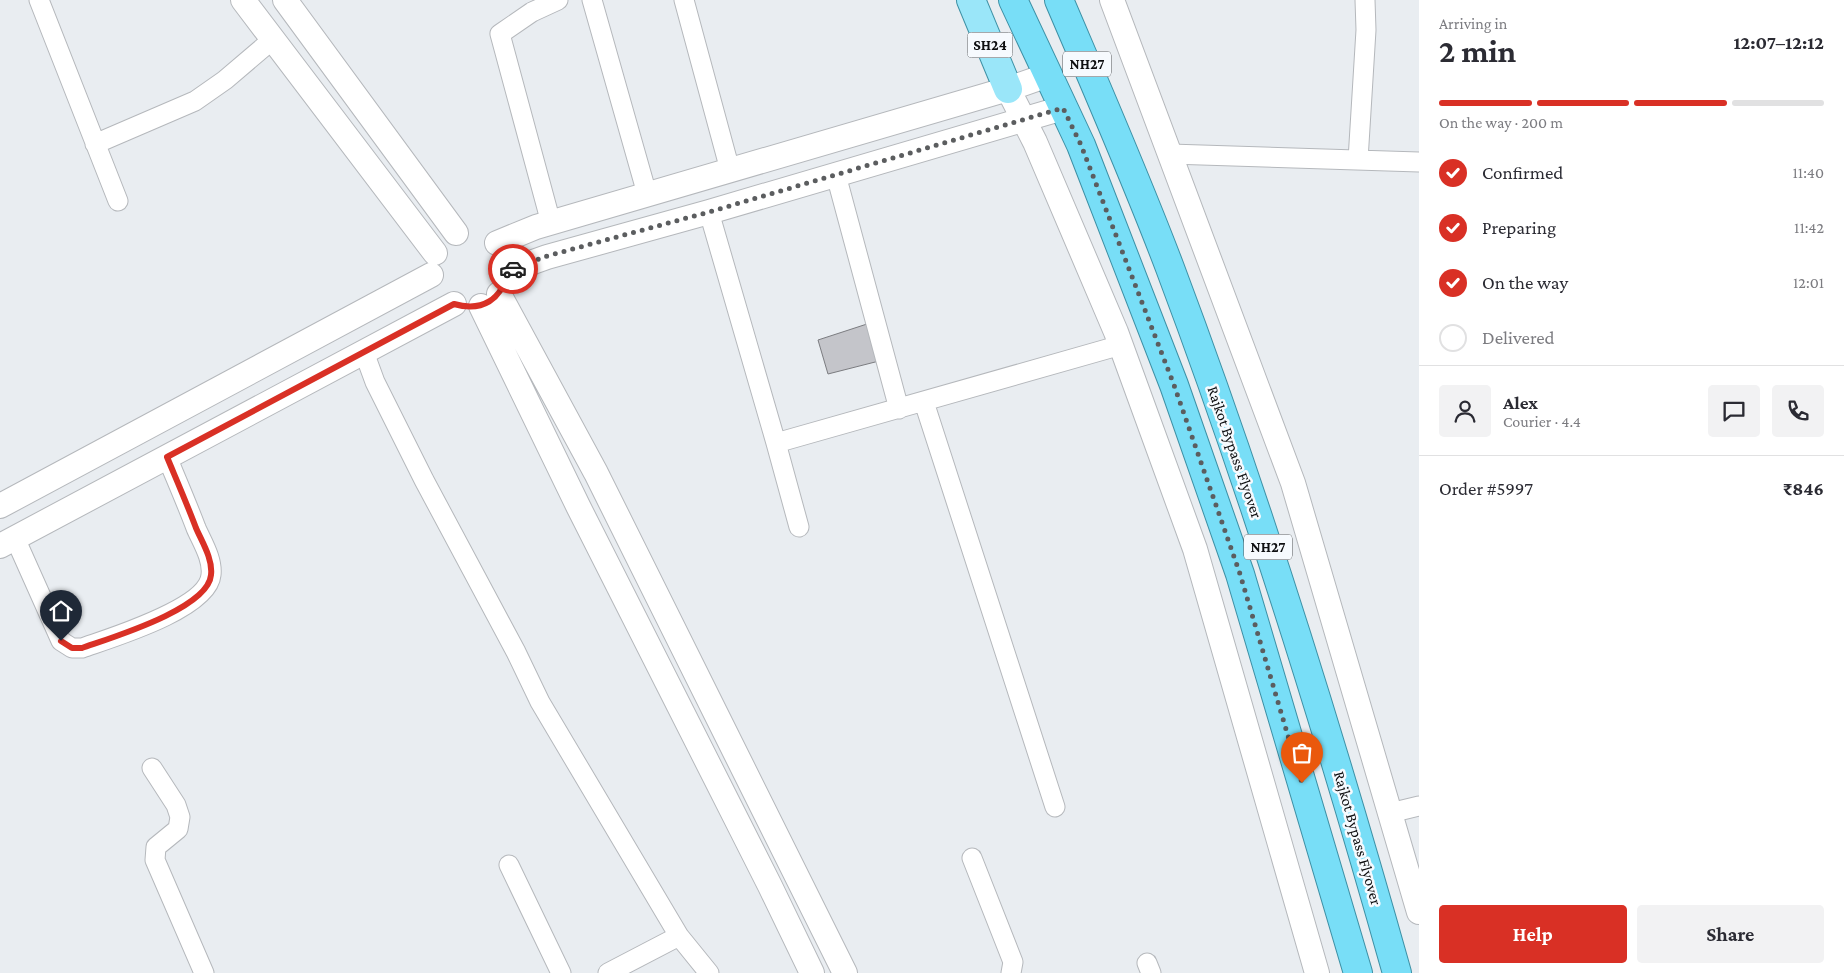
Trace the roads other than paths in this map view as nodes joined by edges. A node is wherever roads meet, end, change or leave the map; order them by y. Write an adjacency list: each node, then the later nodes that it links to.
1 (39, 0): 17 (street)
2 (243, 0): 12 (street)
3 (285, 0): 27 (street)
4 (558, 0): 26 (street)
5 (592, 0): 23 (street)
6 (684, 0): 21 (street)
7 (971, 0): 14 (main road, SH24)
8 (1013, 0): 13 (highway, NH27)
9 (1059, 0): 59 (highway, Rajkot Bypass Flyover / NH27)
10 (1112, 0): 18 (street)
11 (1365, 0): 19 (street)
12 (272, 40): 17 (street); 29 (street)
13 (1048, 75): 14 (street); 15 (highway, NH27)
14 (1008, 89): 16 (street); 21 (street)
15 (1063, 108): 16 (street); 58 (highway, NH27)
16 (1024, 119): 22 (street); 33 (street)
17 (95, 144): 24 (street)
18 (1170, 154): 19 (street); 45 (street)
19 (1358, 160): 20 (street)
20 (1419, 162)
21 (730, 170): 23 (street)
22 (836, 175): 25 (street); 36 (street)
23 (647, 194): 26 (street)
24 (118, 201)
25 (709, 212): 30 (street); 37 (street)
26 (551, 222): 28 (street)
27 (456, 233): 28 (street); 29 (street)
28 (497, 243): 30 (street)
29 (433, 264): 32 (street); 39 (street)
30 (508, 271): 31 (street)
31 (490, 300): 32 (street); 54 (street); 55 (street)
32 (454, 304): 34 (street)
33 (1121, 345): 35 (street); 57 (street)
34 (364, 352): 38 (street); 49 (street)
35 (924, 402): 36 (street); 44 (street)
36 (899, 409): 37 (street)
37 (776, 443): 40 (street)
38 (167, 457): 41 (street); 41 (street)
39 (0, 506)
40 (798, 527)
41 (8, 542)
42 (152, 768): 50 (street)
43 (1419, 806): 45 (street)
44 (1055, 807)
45 (1390, 813): 48 (street)
46 (972, 858): 56 (street)
47 (509, 865): 51 (street)
48 (1419, 912)
49 (679, 936): 52 (street); 53 (street)
50 (204, 973)
51 (561, 973)
52 (608, 973)
53 (709, 973)
54 (812, 973)
55 (845, 973)
56 (1011, 973)
57 (1317, 973)
58 (1358, 973)
59 (1398, 973)

